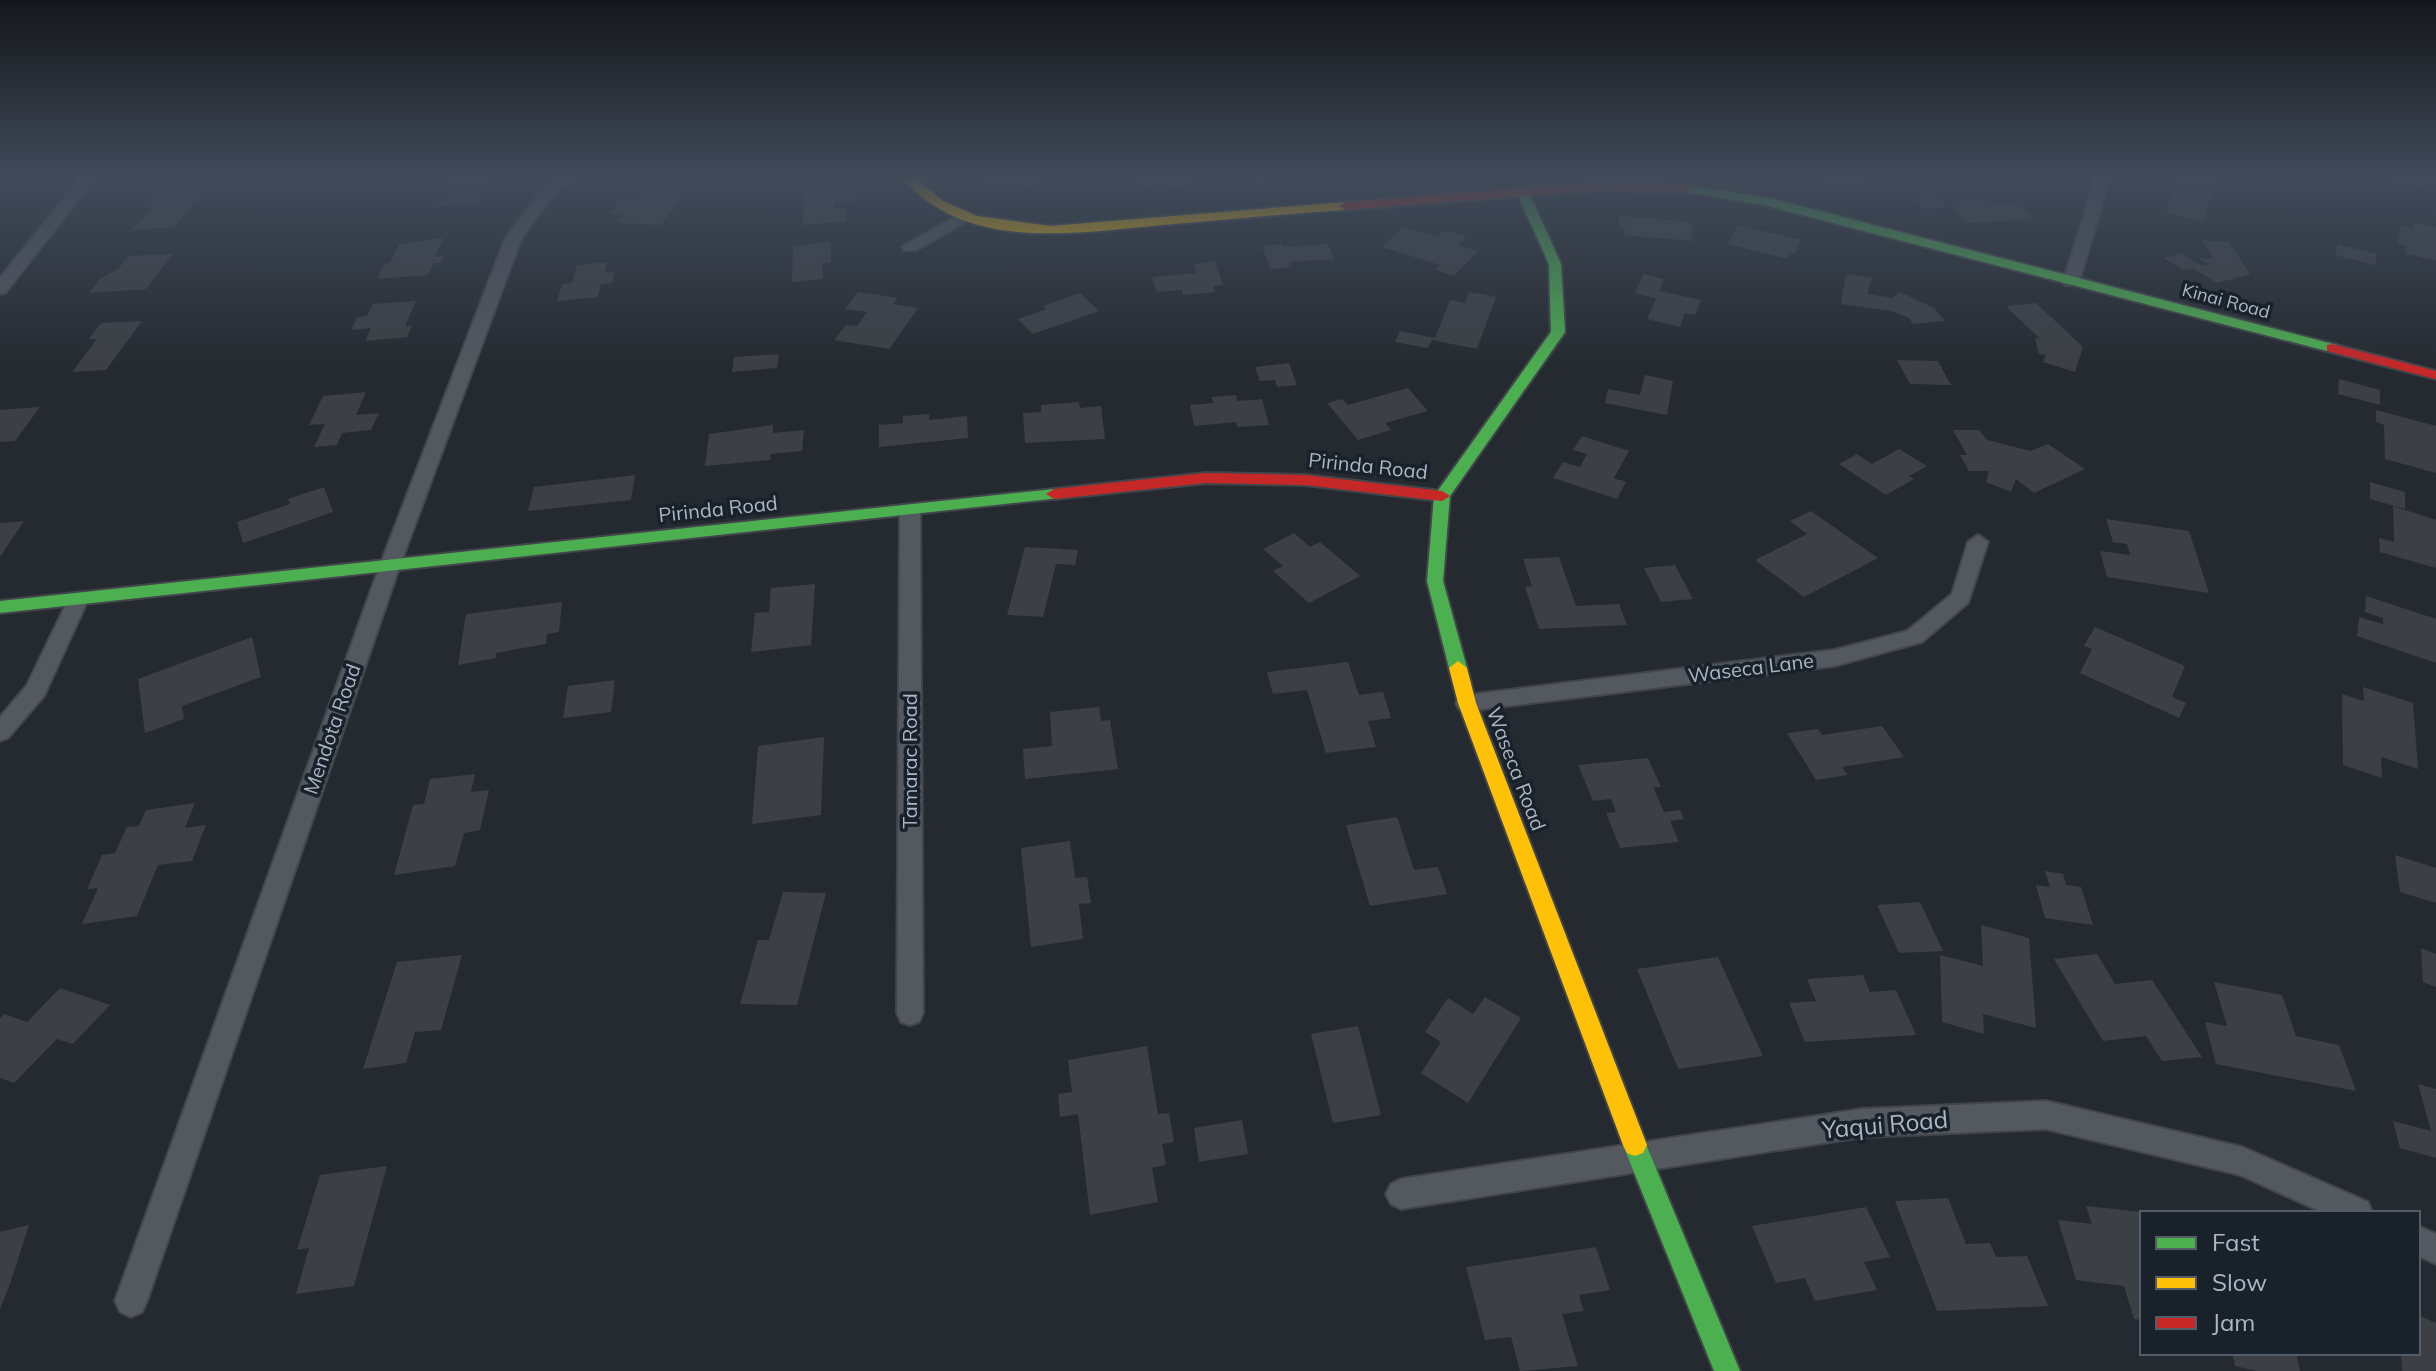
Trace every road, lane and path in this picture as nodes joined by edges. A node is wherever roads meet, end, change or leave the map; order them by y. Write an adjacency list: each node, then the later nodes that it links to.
1 (38, 241): 9 (street)
2 (512, 241): 14 (street, Mendota Road)
3 (921, 241): 7 (street)
4 (1545, 241): 11 (street)
5 (1916, 241): 8 (street, Kinai Road)
6 (2084, 241): 8 (street)
7 (910, 247)
8 (2071, 282): 10 (street, Kinai Road)
9 (0, 289)
10 (2436, 375)
11 (1442, 496): 12 (street, Pirinda Road); 17 (street, Waseca Road)
12 (910, 510): 14 (street, Pirinda Road); 19 (street, Tamarac Road)
13 (1978, 542): 17 (street, Waseca Lane)
14 (389, 568): 15 (street, Pirinda Road); 23 (street, Mendota Road)
15 (78, 600): 16 (street, Pirinda Road); 18 (street)
16 (0, 607)
17 (1467, 703): 20 (street, Waseca Road)
18 (0, 732)
19 (910, 1013)
20 (1640, 1159): 21 (street, Yaqui Road); 22 (street, Yaqui Road); 24 (street, Waseca Road)
21 (1401, 1194)
22 (2353, 1211)
23 (131, 1301)
24 (1727, 1371)

